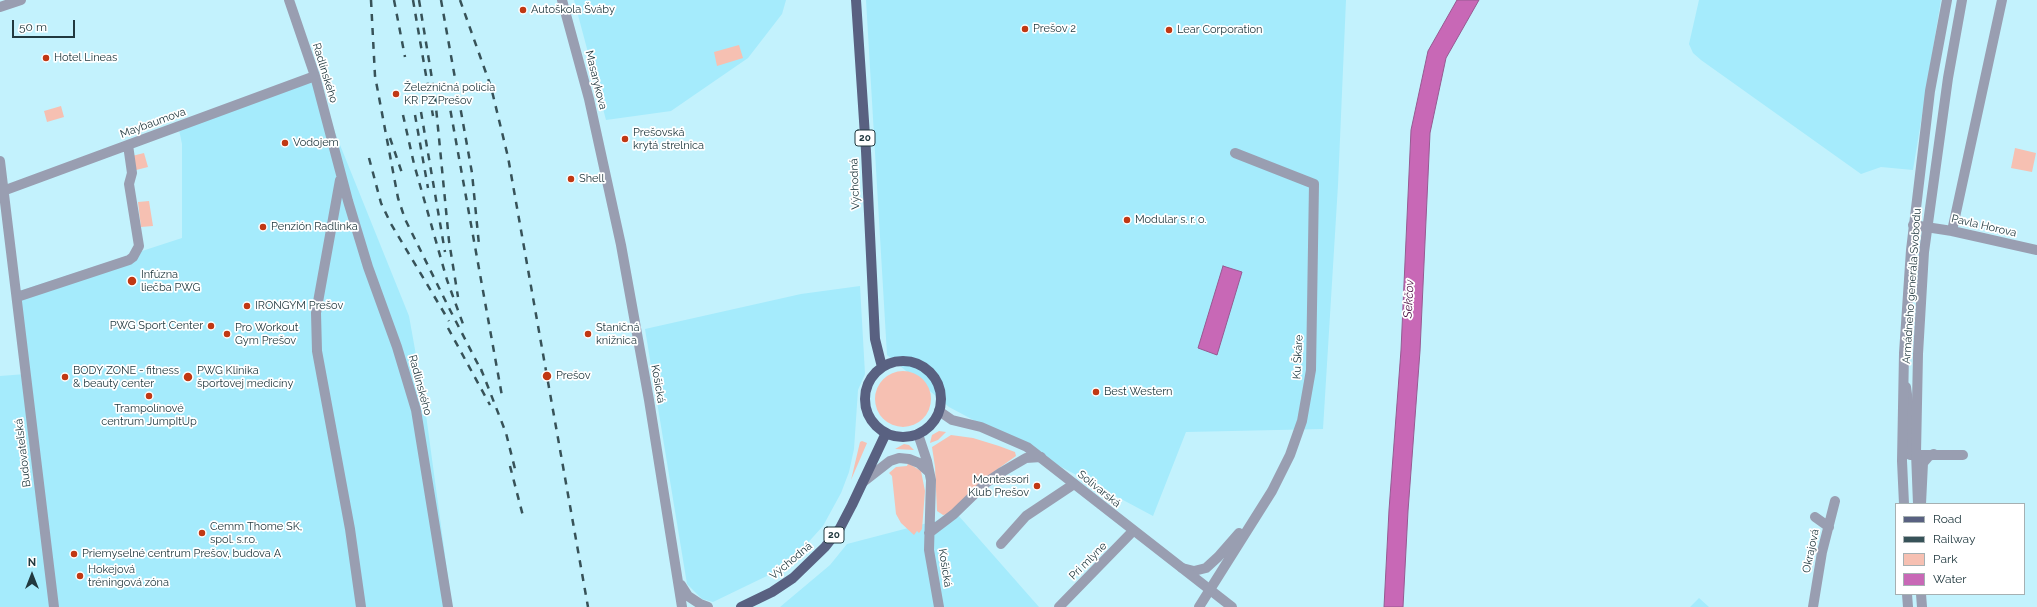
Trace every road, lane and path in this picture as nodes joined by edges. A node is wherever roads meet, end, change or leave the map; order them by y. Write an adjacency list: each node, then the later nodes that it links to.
1 (21, 0): 8 (street)
2 (289, 0): 9 (street, Radlinského)
3 (562, 0): 13 (street, Masarykova)
4 (856, 0): 21 (main road, Východná / 20)
5 (1947, 0): 16 (street, Armádneho generála Svobodu)
6 (1962, 0): 17 (street, Armádneho generála Svobodu)
7 (2002, 0): 18 (street)
8 (0, 7)
9 (315, 76): 10 (street, Maybaumova); 14 (street, Radlinského)
10 (128, 145): 15 (street, Maybaumova); 20 (street)
11 (1235, 153): 39 (street, Ku Škáre)
12 (0, 161): 15 (street, Budovateľská)
13 (604, 166): 46 (street, Košická)
14 (341, 176): 52 (street, Radlinského); 53 (street, Radlinského)
15 (2, 192): 20 (street, Budovateľská)
16 (1913, 225): 17 (street, Pavla Horova); 22 (street, Armádneho generála Svobodu)
17 (1926, 227): 18 (street, Pavla Horova); 24 (street, Armádneho generála Svobodu)
18 (1952, 231): 19 (street, Pavla Horova)
19 (2037, 250)
20 (17, 297): 51 (street, Budovateľská)
21 (882, 367): 23 (main road); 25 (main road)
22 (1903, 372): 27 (street); 31 (street, Armádneho generála Svobodu)
23 (939, 411): 26 (main road); 30 (street, Solivarská)
24 (1916, 428): 27 (street, Armádneho generála Svobodu); 28 (street)
25 (886, 433): 26 (main road); 33 (main road, Východná / 20)
26 (918, 434): 32 (street, Košická)
27 (1916, 453): 28 (street); 31 (street); 37 (street, Armádneho generála Svobodu)
28 (1939, 454): 29 (street); 38 (street)
29 (1963, 454)
30 (1041, 458): 34 (street, Solivarská); 43 (street)
31 (1902, 461): 36 (street, Armádneho generála Svobodu)
32 (930, 473): 33 (street); 43 (street, Košická)
33 (863, 482): 50 (main road, Východná / 20)
34 (1074, 484): 42 (street, Solivarská); 44 (street)
35 (1835, 500): 41 (street, Okrajová)
36 (1904, 503)
37 (1918, 503)
38 (1921, 503)
39 (1262, 505): 45 (street); 47 (street, Ku Škáre)
40 (1815, 517): 41 (street)
41 (1829, 527): 61 (street, Okrajová)
42 (1133, 531): 45 (street, Solivarská); 58 (street, Pri mlyne)
43 (929, 532): 57 (street, Košická)
44 (1001, 544)
45 (1178, 566): 47 (street, Solivarská)
46 (678, 580): 54 (street, Košická); 55 (street)
47 (1208, 590): 59 (street); 60 (street, Solivarská)
48 (1907, 595): 62 (street)
49 (1921, 595): 63 (street)
50 (744, 606): 56 (street)
51 (54, 607)
52 (361, 607)
53 (448, 607)
54 (682, 607)
55 (708, 607)
56 (734, 607)
57 (939, 607)
58 (1059, 607)
59 (1199, 607)
60 (1232, 607)
61 (1813, 607)
62 (1908, 607)
63 (1922, 607)

